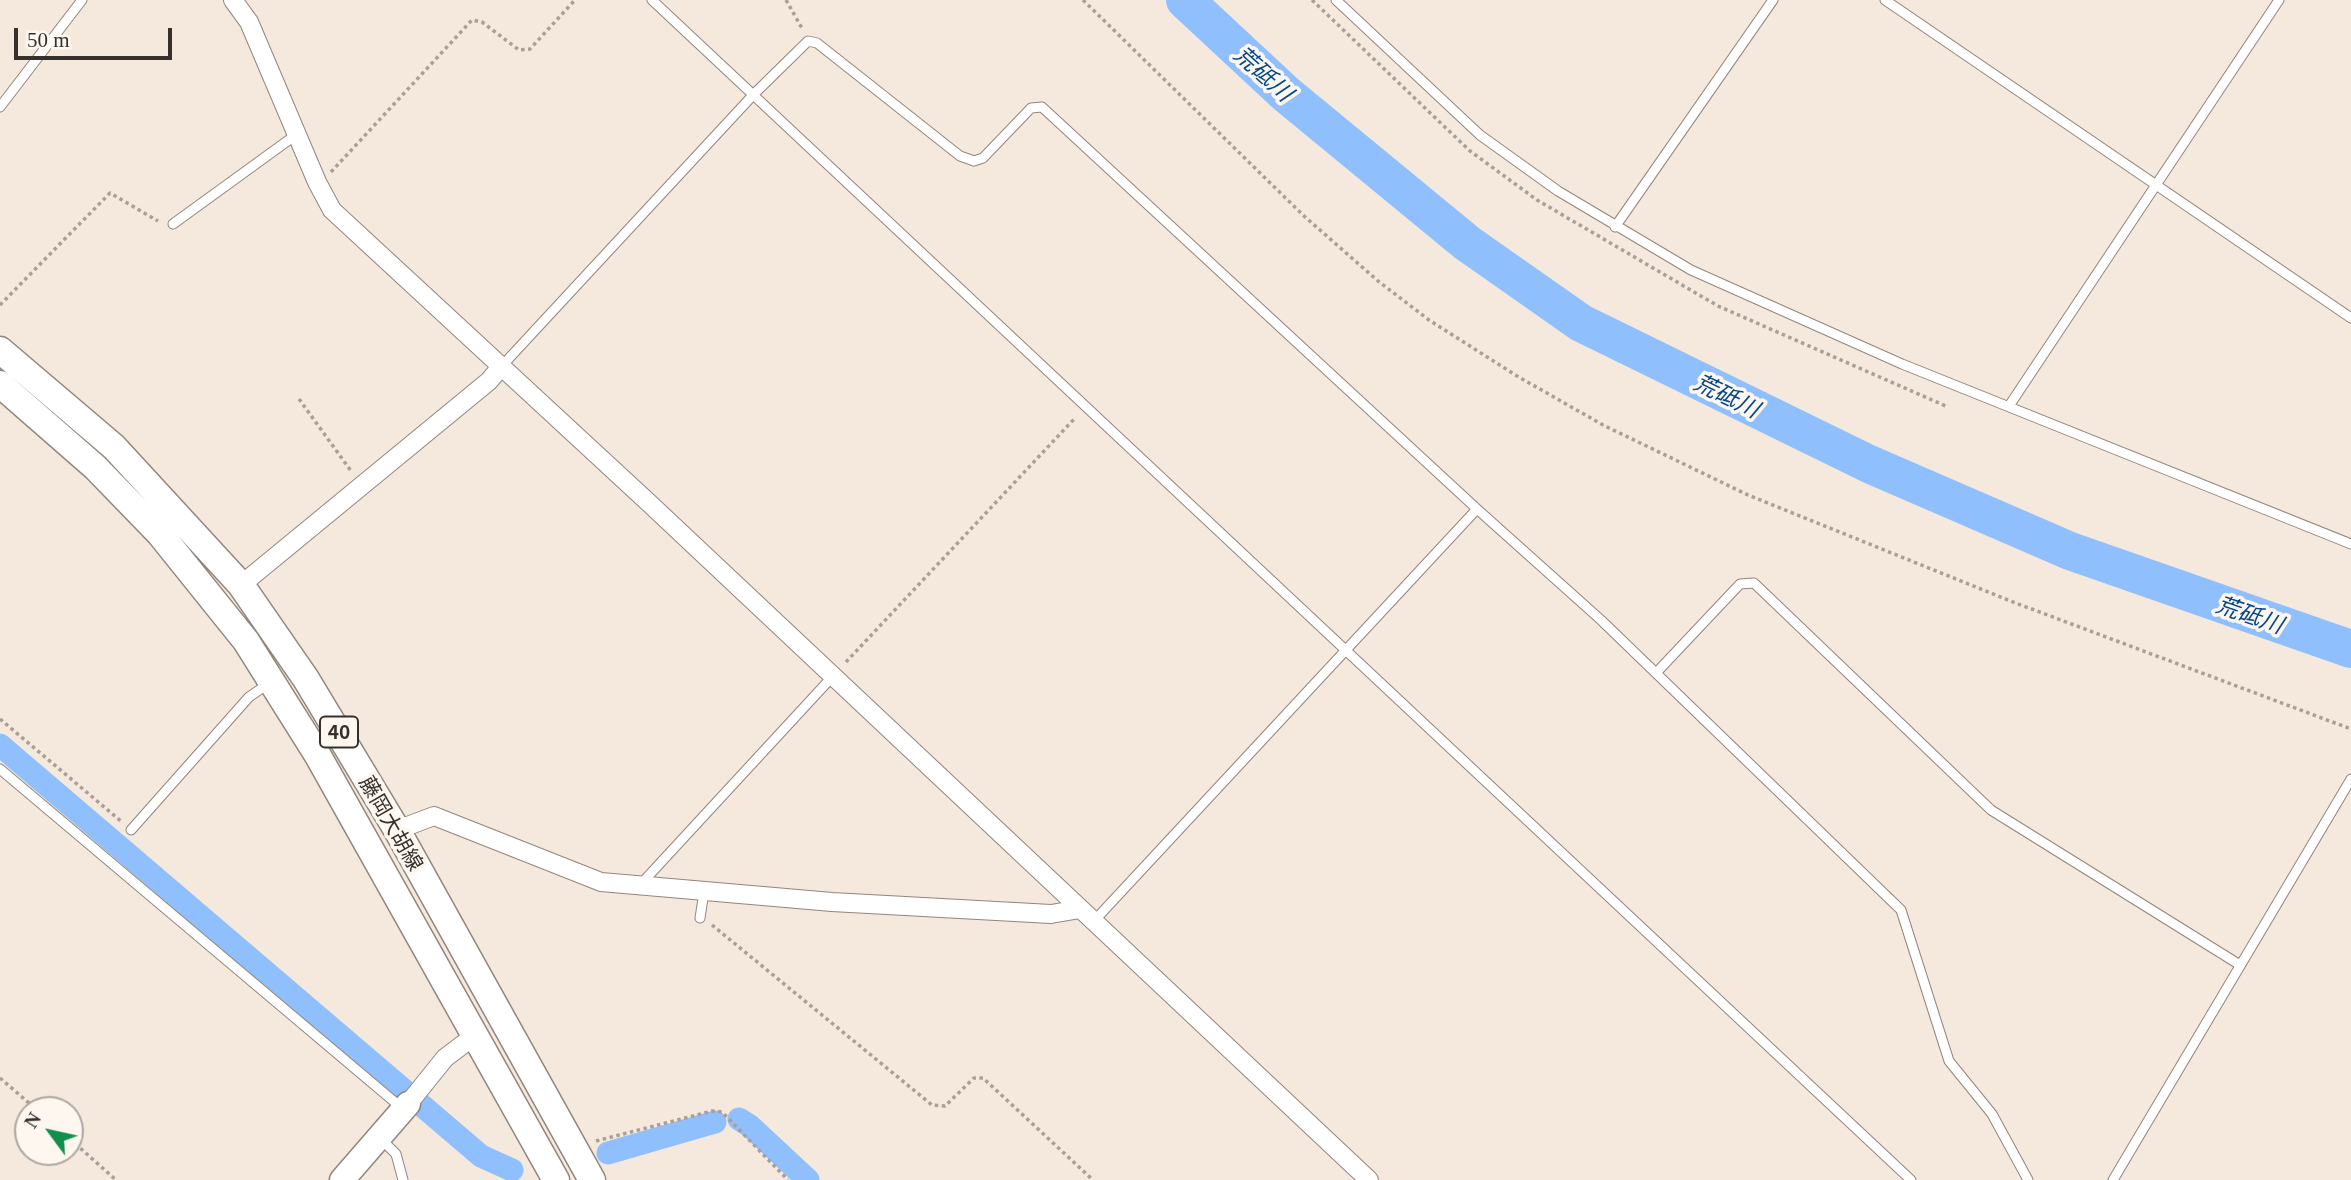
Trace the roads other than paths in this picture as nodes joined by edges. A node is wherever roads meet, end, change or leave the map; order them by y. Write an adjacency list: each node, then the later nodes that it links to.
1 (82, 0): 9 (lane)
2 (233, 0): 10 (street)
3 (652, 0): 8 (lane)
4 (1336, 0): 13 (lane)
5 (1773, 0): 13 (lane)
6 (1885, 0): 11 (lane)
7 (2279, 0): 11 (lane)
8 (754, 94): 16 (lane); 19 (lane); 22 (lane)
9 (0, 107)
10 (297, 134): 12 (lane); 16 (street)
11 (2156, 184): 14 (lane); 18 (lane)
12 (173, 225)
13 (1615, 227): 18 (lane)
14 (2351, 318)
15 (0, 350): 21 (main road, 藤岡大胡線 / 40)
16 (500, 368): 21 (street); 24 (street)
17 (0, 384): 25 (main road, 藤岡大胡線 / 40)
18 (2009, 406): 20 (lane)
19 (1477, 509): 22 (lane); 23 (lane)
20 (2351, 544)
21 (241, 585): 29 (main road, 藤岡大胡線 / 40)
22 (1346, 651): 34 (lane); 44 (lane)
23 (1656, 673): 35 (lane); 45 (lane)
24 (833, 676): 30 (lane); 32 (street)
25 (272, 681): 28 (lane); 36 (main road, 藤岡大胡線 / 40)
26 (0, 769): 37 (lane)
27 (2351, 779): 35 (lane)
28 (131, 830)
29 (397, 830): 30 (street); 42 (main road, 藤岡大胡線 / 40)
30 (639, 887): 31 (street)
31 (704, 892): 32 (street); 33 (lane)
32 (1080, 909): 34 (street)
33 (700, 918)
34 (1094, 921): 43 (street)
35 (2240, 965): 46 (lane)
36 (474, 1036): 37 (street); 41 (main road, 藤岡大胡線 / 40)
37 (410, 1102): 38 (street)
38 (379, 1138): 39 (street); 40 (lane)
39 (342, 1180)
40 (403, 1180)
41 (556, 1180)
42 (592, 1180)
43 (1368, 1180)
44 (1911, 1180)
45 (2028, 1180)
46 (2113, 1180)

